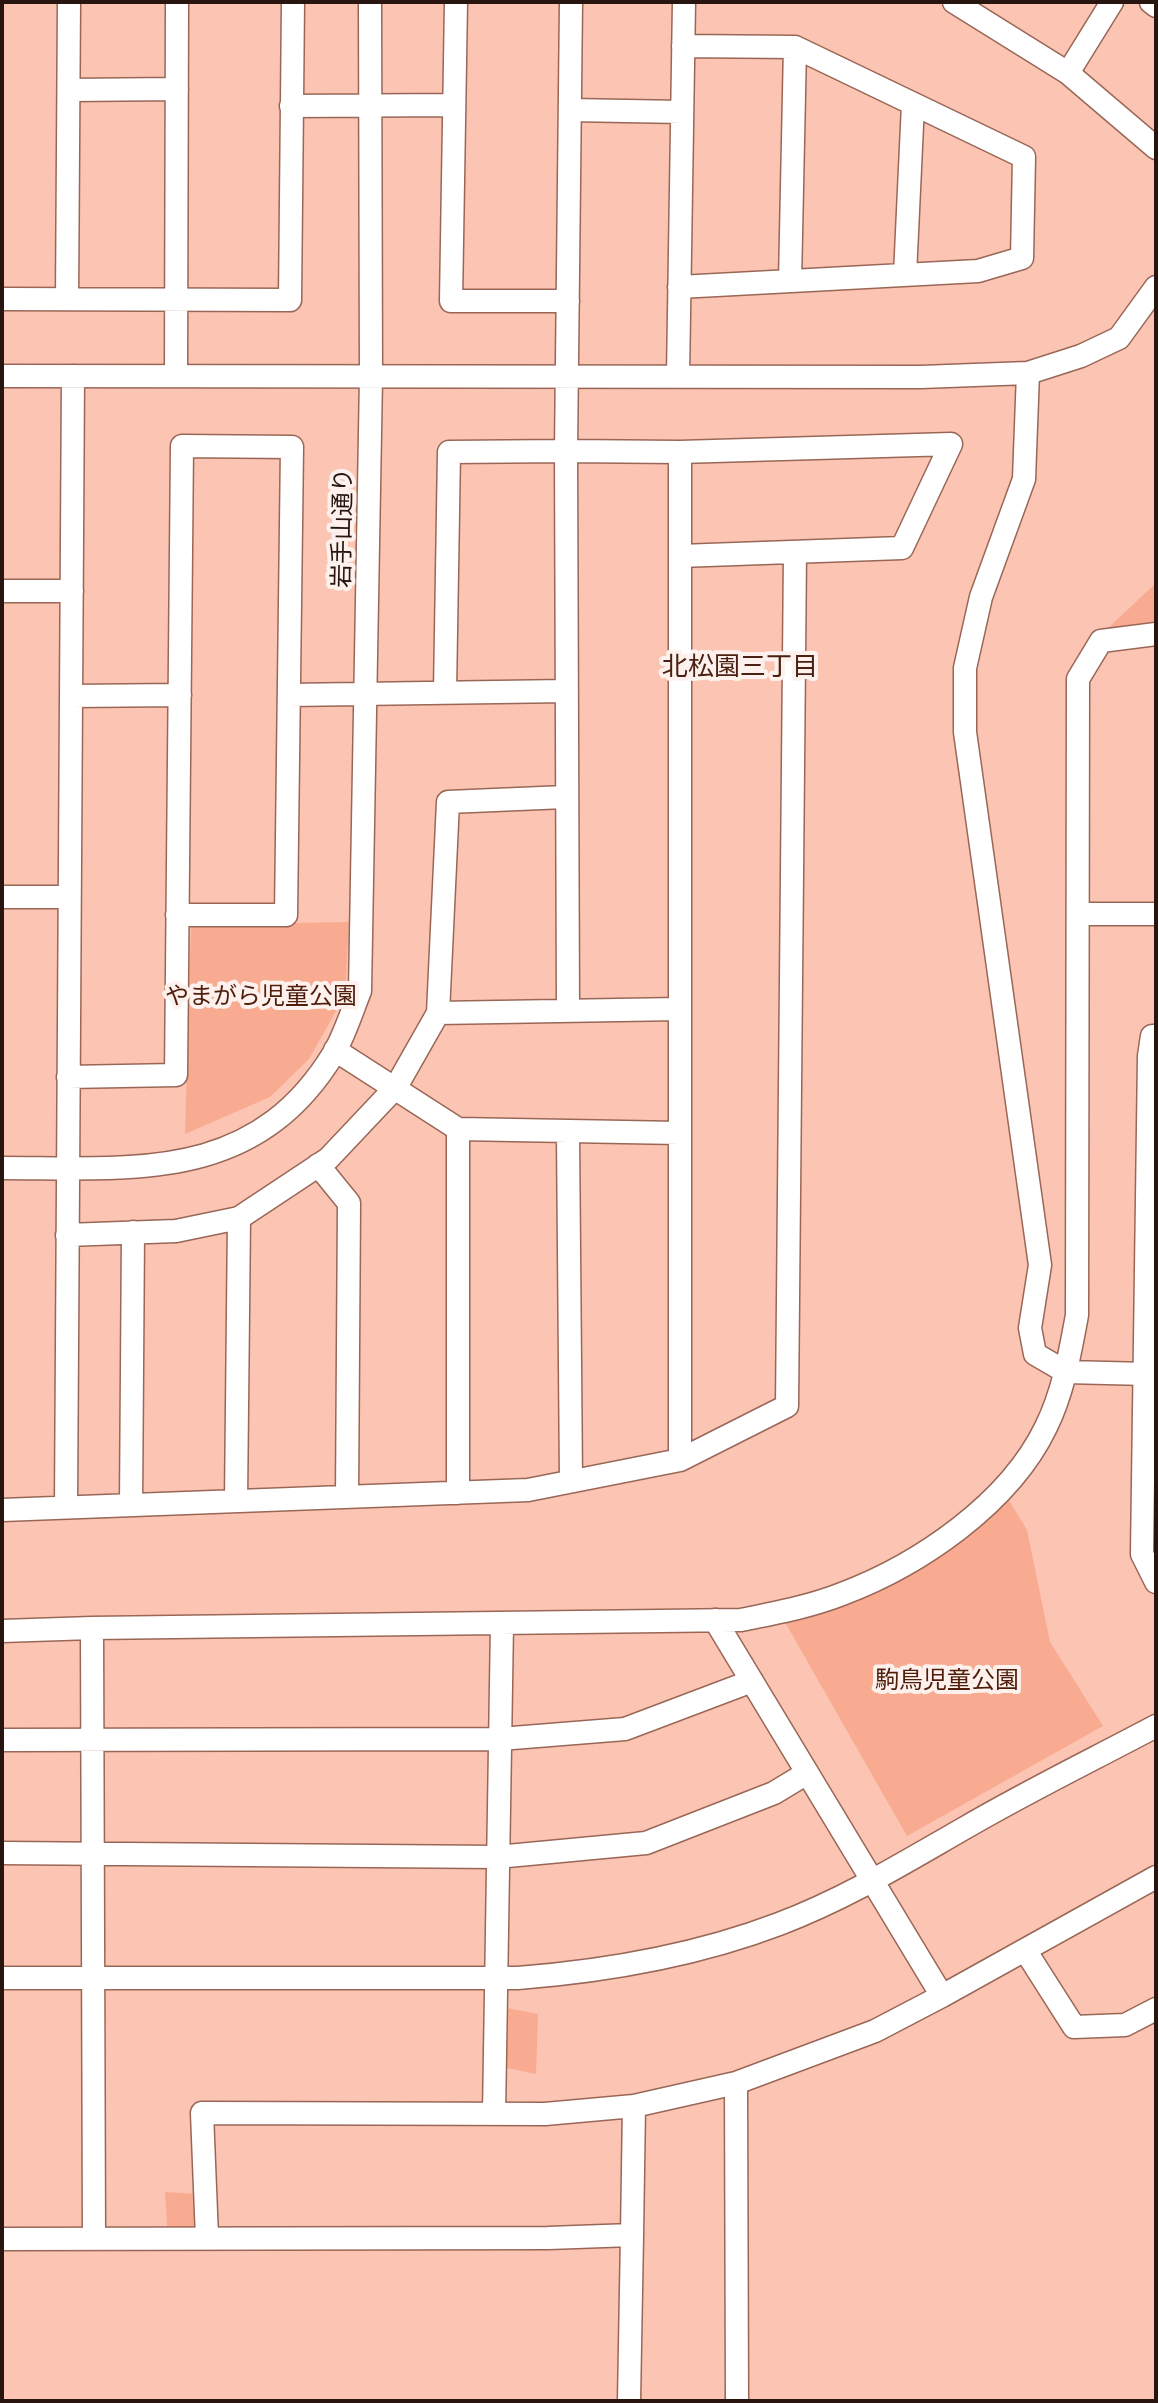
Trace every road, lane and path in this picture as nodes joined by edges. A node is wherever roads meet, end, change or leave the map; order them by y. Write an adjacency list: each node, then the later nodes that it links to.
1 (69, 2): 16 (street)
2 (177, 2): 15 (street)
3 (293, 2): 20 (street)
4 (370, 2): 17 (street, 岩手山通り)
5 (456, 2): 19 (street)
6 (571, 2): 21 (street)
7 (684, 2): 12 (street)
8 (954, 2): 14 (street)
9 (1112, 2): 14 (street)
10 (1151, 2): 11 (street)
11 (1156, 6)
12 (683, 46): 13 (street); 22 (street)
13 (795, 47): 18 (street); 25 (street)
14 (1068, 73): 23 (street)
15 (177, 89): 16 (street); 30 (street)
16 (69, 90): 29 (street)
17 (371, 104): 19 (street); 20 (street); 38 (street, 岩手山通り)
18 (913, 104): 24 (street); 24 (street)
19 (454, 105): 31 (street)
20 (291, 106): 30 (street)
21 (570, 110): 22 (street); 31 (street)
22 (682, 112): 26 (street)
23 (1156, 148)
24 (905, 275): 25 (street)
25 (790, 281): 26 (street)
26 (679, 287): 37 (street)
27 (1156, 287): 32 (street)
28 (2, 299): 29 (street)
29 (67, 299): 30 (street)
30 (176, 300): 36 (street)
31 (568, 301): 33 (street)
32 (1028, 373): 37 (street); 75 (street)
33 (567, 375): 37 (street); 38 (street); 39 (street)
34 (2, 376): 35 (street)
35 (73, 376): 36 (street); 44 (street)
36 (176, 376): 38 (street)
37 (678, 376)
38 (371, 377): 48 (street, 岩手山通り)
39 (566, 451): 40 (street); 46 (street); 47 (street)
40 (680, 452): 41 (street); 42 (street)
41 (795, 553): 42 (street); 77 (street)
42 (680, 556): 58 (street)
43 (2, 591): 44 (street)
44 (72, 591): 51 (street)
45 (1156, 634): 55 (street)
46 (445, 691): 47 (street); 48 (street)
47 (566, 691): 52 (street)
48 (366, 694): 50 (street); 62 (street, 岩手山通り)
49 (180, 695): 50 (street); 51 (street); 57 (street)
50 (289, 695): 57 (street)
51 (71, 696): 54 (street)
52 (565, 797): 59 (street); 60 (street)
53 (2, 897): 54 (street)
54 (69, 897): 63 (street)
55 (1078, 914): 56 (street); 75 (street)
56 (1156, 914)
57 (177, 915): 63 (street)
58 (679, 1009): 59 (street); 66 (street)
59 (568, 1011): 60 (street)
60 (438, 1013): 64 (street)
61 (1156, 1036): 68 (street)
62 (335, 1050): 64 (street); 71 (street, 岩手山通り)
63 (68, 1077): 71 (street)
64 (396, 1087): 65 (street); 69 (street)
65 (458, 1129): 67 (street); 79 (street)
66 (679, 1133): 67 (street); 77 (street)
67 (568, 1134): 78 (street)
68 (1153, 1147): 76 (street)
69 (318, 1165): 72 (street); 80 (street)
70 (2, 1168): 71 (street, 岩手山通り)
71 (68, 1168): 74 (street)
72 (239, 1218): 73 (street); 81 (street)
73 (133, 1232): 74 (street); 82 (street)
74 (67, 1235): 83 (street)
75 (1066, 1372): 76 (street); 86 (street)
76 (1147, 1374): 85 (street)
77 (680, 1460): 78 (street)
78 (571, 1480): 79 (street)
79 (458, 1493): 80 (street)
80 (347, 1497): 81 (street)
81 (236, 1501): 82 (street)
82 (131, 1505): 83 (street)
83 (66, 1506): 84 (street)
84 (2, 1510)
85 (1156, 1580)
86 (715, 1620): 87 (street); 90 (street)
87 (502, 1624): 88 (street); 92 (street)
88 (92, 1628): 89 (street); 94 (street)
89 (2, 1631)
90 (752, 1681): 92 (street); 95 (street)
91 (1156, 1726): 100 (street)
92 (500, 1739): 94 (street); 98 (street)
93 (2, 1740): 94 (street)
94 (92, 1740): 96 (street)
95 (807, 1773): 98 (street); 100 (street)
96 (92, 1852): 97 (street); 98 (street); 104 (street)
97 (2, 1853)
98 (497, 1857): 103 (street)
99 (1156, 1877): 101 (street)
100 (873, 1883): 103 (street); 105 (street)
101 (1025, 1950): 105 (street); 106 (street)
102 (2, 1978): 104 (street)
103 (498, 1978): 104 (street); 109 (street)
104 (92, 1979): 111 (street)
105 (942, 1996): 107 (street)
106 (1156, 2009)
107 (736, 2083): 108 (street); 115 (street)
108 (634, 2106): 109 (street); 110 (street)
109 (494, 2114): 112 (street)
110 (632, 2235): 112 (street); 114 (street)
111 (94, 2238): 112 (street); 113 (street)
112 (207, 2238)
113 (2, 2239)
114 (629, 2401)
115 (737, 2401)

